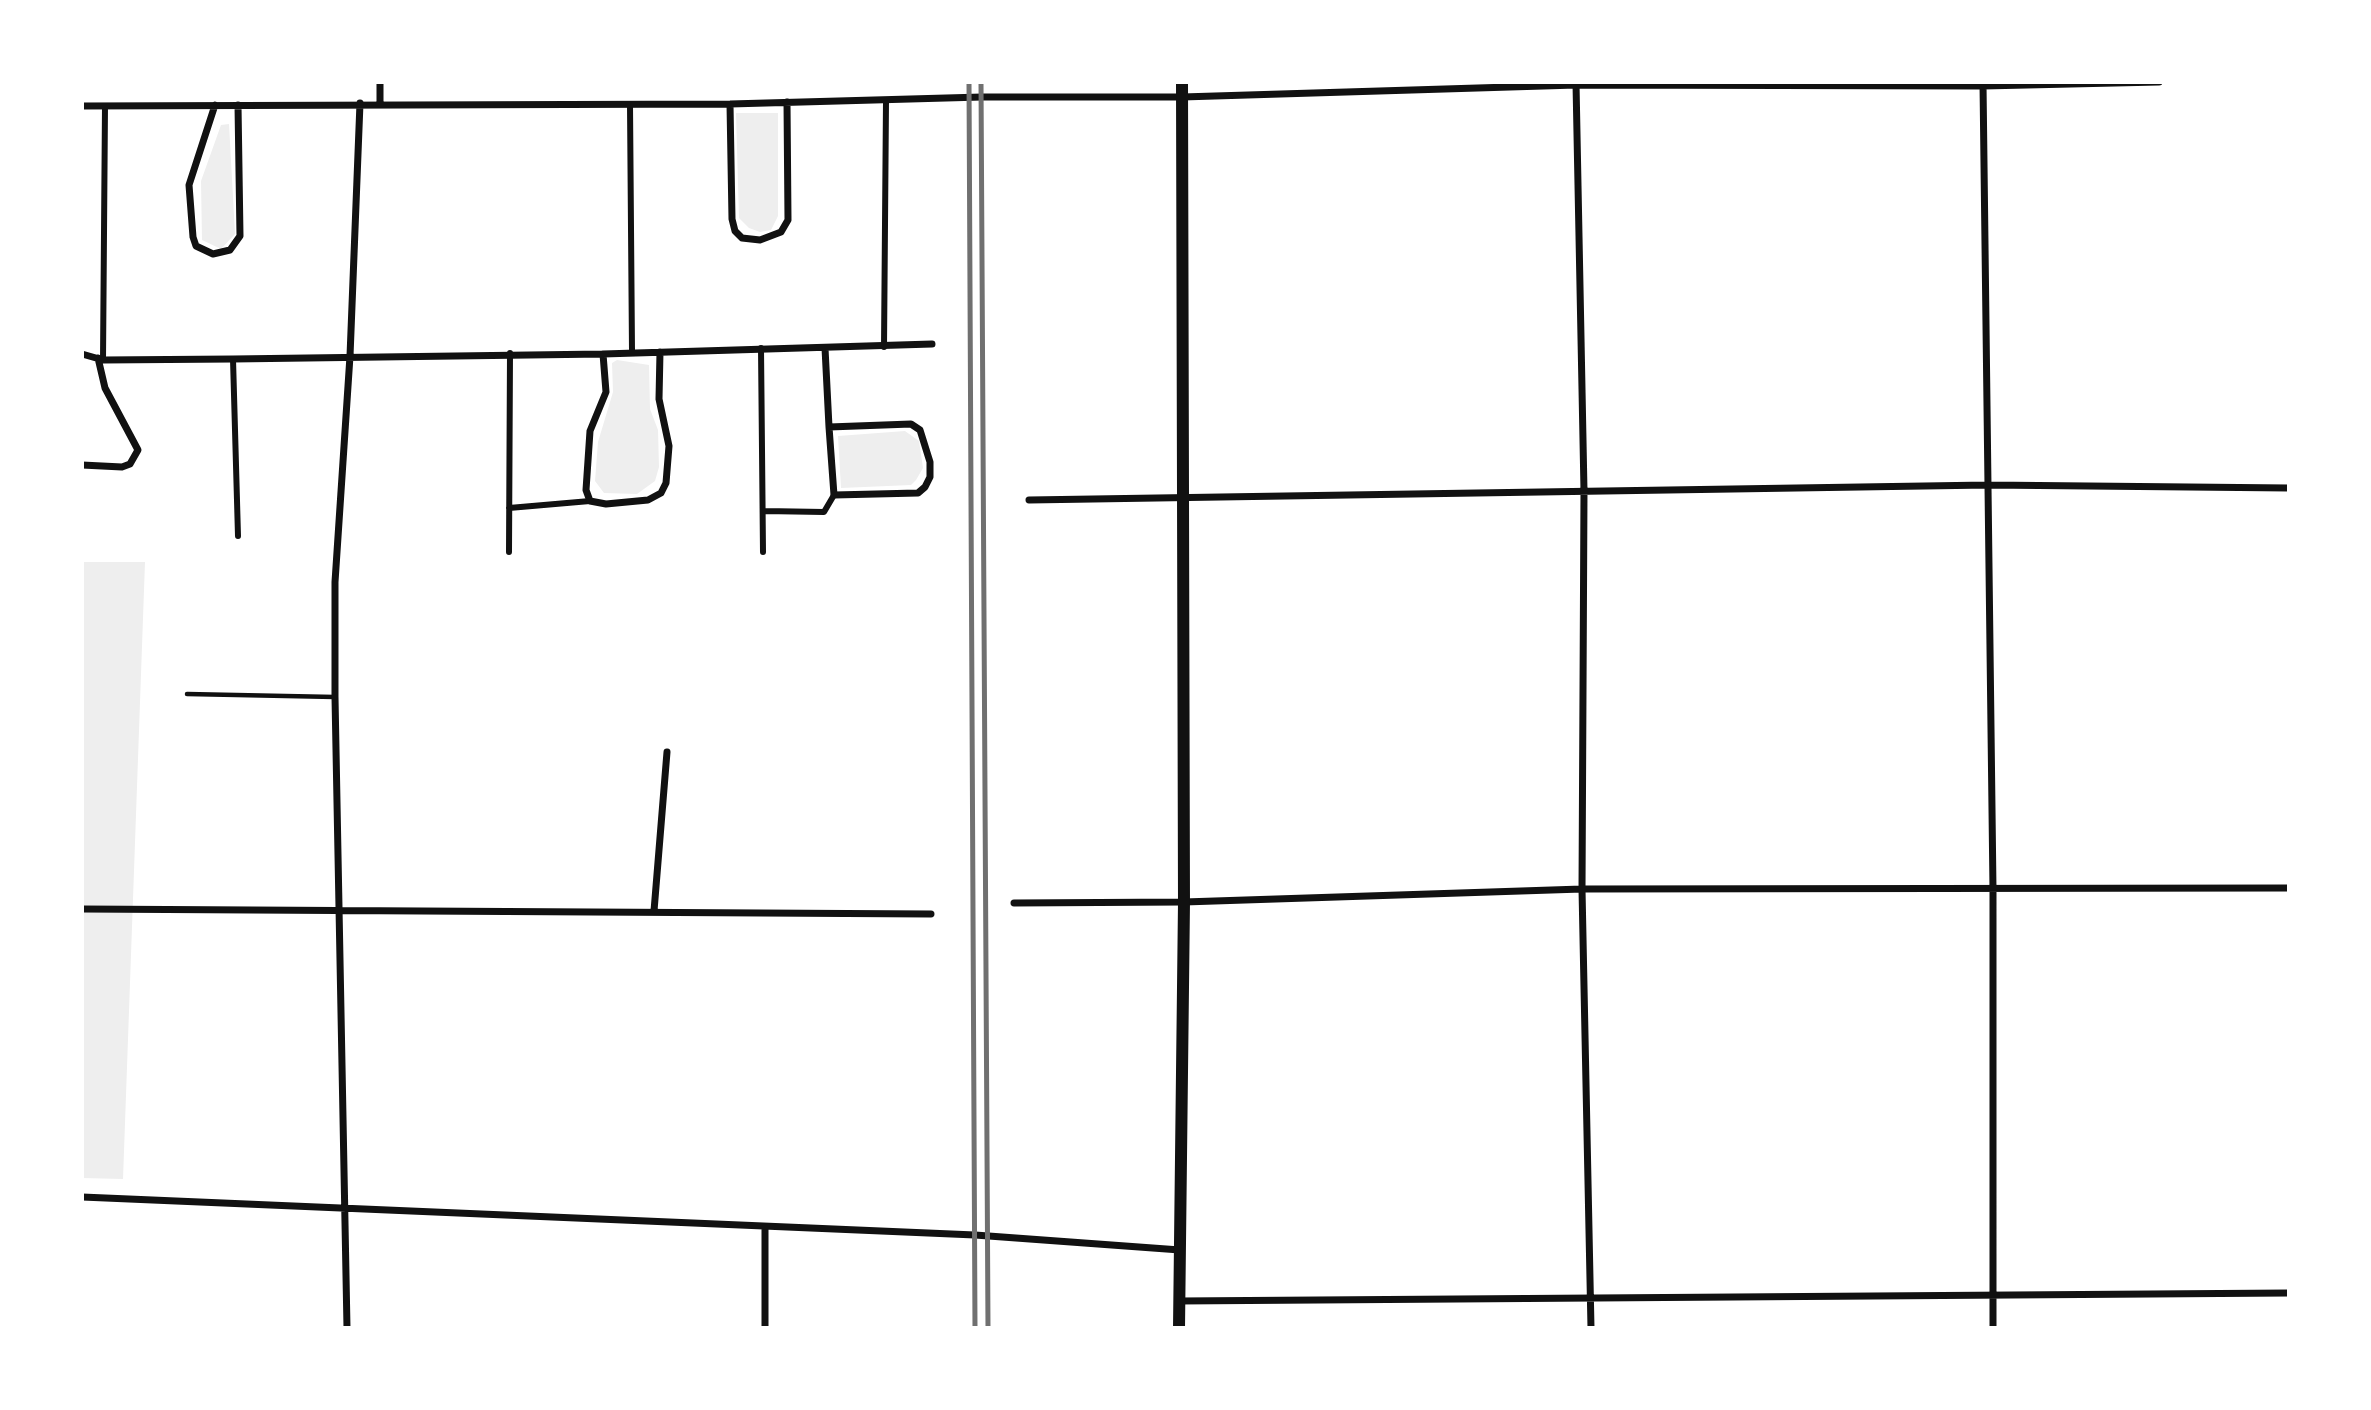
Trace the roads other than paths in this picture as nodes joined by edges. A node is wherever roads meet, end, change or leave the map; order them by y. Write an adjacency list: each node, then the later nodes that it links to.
1 (380, 82): 11 (street)
2 (1182, 82): 6 (main road)
3 (2159, 82): 5 (street)
4 (1576, 84): 5 (street); 6 (street); 33 (street)
5 (1983, 84): 31 (street)
6 (1182, 97): 7 (street); 35 (main road)
7 (886, 101): 8 (street); 18 (street)
8 (786, 102): 13 (street); 13 (street)
9 (360, 103): 10 (street); 11 (street); 26 (street)
10 (237, 104): 14 (street); 14 (street)
11 (380, 104): 12 (street)
12 (630, 104): 13 (street); 21 (street)
13 (730, 104)
14 (215, 105): 16 (street)
15 (82, 106): 16 (street)
16 (105, 106): 27 (street)
17 (932, 344): 18 (street)
18 (884, 347): 20 (street)
19 (761, 348): 20 (street); 22 (street); 39 (street)
20 (825, 348): 29 (street)
21 (632, 351): 22 (street); 25 (street)
22 (660, 352): 36 (street)
23 (510, 353): 25 (street); 26 (street); 38 (street)
24 (82, 354): 27 (street)
25 (603, 354): 36 (street)
26 (350, 356): 28 (street); 44 (street)
27 (101, 359): 28 (street); 30 (street)
28 (233, 359): 40 (street)
29 (829, 427): 34 (street); 34 (street)
30 (82, 465)
31 (1988, 485): 32 (street); 33 (street); 48 (street)
32 (2289, 488)
33 (1584, 491): 35 (street); 47 (street)
34 (834, 495): 39 (street)
35 (1182, 497): 37 (street); 49 (main road)
36 (590, 500): 38 (street)
37 (1029, 500)
38 (509, 508): 41 (street)
39 (764, 511): 42 (street)
40 (238, 536)
41 (509, 552)
42 (763, 552)
43 (187, 694): 44 (lane)
44 (335, 697): 51 (street)
45 (667, 752): 53 (street)
46 (2289, 888): 48 (street)
47 (1582, 889): 48 (street); 49 (street); 61 (street)
48 (1993, 890): 60 (street)
49 (1184, 902): 50 (street); 58 (main road)
50 (1014, 903)
51 (338, 908): 52 (street); 53 (street); 56 (street)
52 (82, 909)
53 (654, 911): 54 (street)
54 (931, 914)
55 (82, 1197): 56 (street)
56 (343, 1207): 57 (street); 63 (street)
57 (765, 1227): 58 (street); 64 (street)
58 (1180, 1250): 62 (main road)
59 (2289, 1293): 60 (street)
60 (1992, 1295): 61 (street); 67 (street)
61 (1591, 1298): 62 (street); 66 (street)
62 (1179, 1301): 65 (main road)
63 (347, 1328)
64 (765, 1328)
65 (1179, 1328)
66 (1591, 1328)
67 (1993, 1328)

